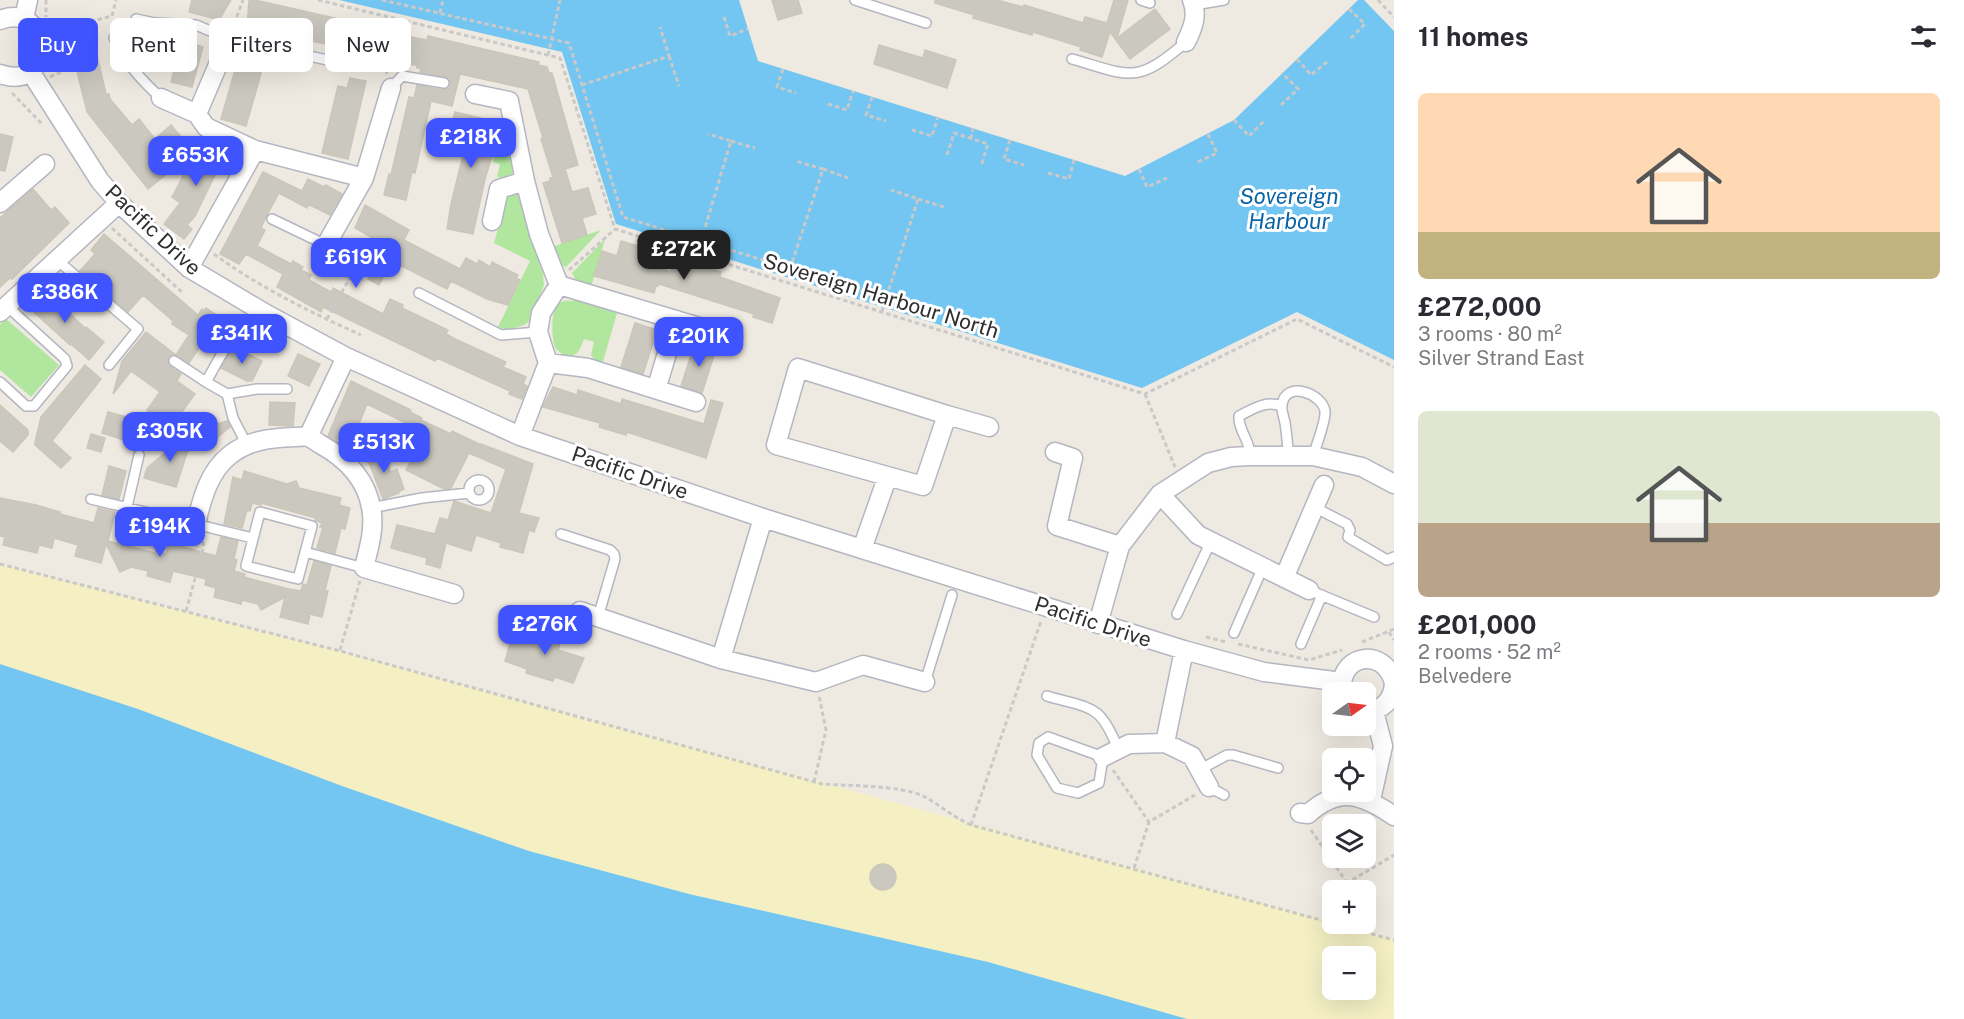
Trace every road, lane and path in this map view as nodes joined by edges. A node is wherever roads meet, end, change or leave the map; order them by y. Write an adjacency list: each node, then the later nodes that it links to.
1 (28, 0): 17 (street)
2 (116, 0): 21 (path)
3 (243, 0): 18 (path)
4 (318, 0): 19 (path)
5 (382, 0): 13 (path)
6 (443, 0): 13 (path)
7 (560, 0): 26 (path)
8 (855, 0): 23 (lane)
9 (1224, 0): 11 (lane)
10 (1378, 0): 15 (path)
11 (1193, 3): 28 (street)
12 (1348, 9): 27 (path)
13 (440, 14): 26 (path)
14 (724, 17): 25 (path)
15 (1394, 17)
16 (19, 18): 20 (street)
17 (24, 18)
18 (237, 18)
19 (393, 18)
20 (0, 20)
21 (98, 20)
22 (411, 22): 29 (path)
23 (927, 23)
24 (660, 27): 30 (path)
25 (748, 29)
26 (552, 39): 29 (path); 43 (path)
27 (1350, 39)
28 (1186, 42): 31 (lane)
29 (548, 55): 89 (path)
30 (669, 56): 43 (path); 44 (path)
31 (1072, 59)
32 (1297, 59): 33 (path)
33 (1326, 62)
34 (783, 69): 47 (path)
35 (28, 72): 41 (street)
36 (31, 72): 84 (street, Pacific Drive)
37 (135, 72): 50 (lane)
38 (215, 72): 53 (street)
39 (387, 72): 45 (path)
40 (1282, 73): 52 (path)
41 (0, 74)
42 (444, 83): 45 (lane)
43 (582, 85): 90 (path)
44 (679, 86)
45 (391, 88): 77 (street)
46 (853, 91): 51 (path)
47 (796, 93)
48 (475, 94): 80 (street)
49 (872, 97): 56 (path)
50 (161, 98): 53 (street)
51 (828, 104)
52 (1281, 105)
53 (197, 114): 66 (street)
54 (938, 117): 59 (path)
55 (1234, 120): 57 (path)
56 (886, 121)
57 (1264, 122)
58 (973, 128): 62 (path)
59 (912, 130)
60 (708, 134): 64 (path)
61 (1208, 134): 70 (path)
62 (971, 139): 67 (path); 73 (path)
63 (1010, 140): 72 (path)
64 (730, 141): 65 (path); 90 (path)
65 (755, 148)
66 (255, 150): 77 (street); 91 (street)
67 (947, 155)
68 (1074, 160): 76 (path)
69 (795, 161): 74 (path)
70 (1198, 162)
71 (45, 164): 83 (street)
72 (1024, 165)
73 (981, 166)
74 (823, 169): 78 (path); 97 (path)
75 (1138, 169): 79 (path)
76 (1048, 173)
77 (364, 178): 92 (street)
78 (848, 178)
79 (1167, 178)
80 (525, 181): 88 (street); 98 (street)
81 (891, 190): 82 (path)
82 (918, 199): 85 (path); 101 (path)
83 (0, 203)
84 (119, 203): 86 (street); 95 (street, Pacific Drive)
85 (944, 207)
86 (102, 219): 93 (street); 100 (path)
87 (272, 219): 92 (lane)
88 (492, 221)
89 (615, 229): 98 (path); 103 (path, Sovereign Harbour North)
90 (700, 241): 97 (path)
91 (202, 245): 95 (street); 104 (path)
92 (326, 245): 94 (lane)
93 (57, 260): 102 (street); 113 (lane)
94 (358, 263): 96 (lane); 104 (path)
95 (189, 268): 110 (street, Pacific Drive)
96 (368, 268)
97 (790, 269): 101 (path)
98 (559, 285): 105 (street); 106 (street)
99 (419, 293): 106 (lane)
100 (184, 294)
101 (886, 298): 103 (path)
102 (4, 309): 116 (lane)
103 (882, 311): 120 (path, Sovereign Harbour North)
104 (327, 320): 107 (path)
105 (678, 320): 108 (street); 115 (street)
106 (538, 332): 112 (street)
107 (361, 335)
108 (733, 337)
109 (225, 348): 117 (lane)
110 (346, 357): 125 (street, Pacific Drive); 126 (street)
111 (174, 361): 117 (lane)
112 (548, 363): 121 (street); 125 (street)
113 (109, 365)
114 (1394, 367): 120 (path)
115 (659, 380)
116 (0, 382)
117 (206, 382): 119 (lane)
118 (287, 389): 119 (lane)
119 (227, 394): 127 (lane)
120 (1145, 394): 134 (path)
121 (696, 402)
122 (1281, 406): 130 (lane); 131 (lane); 132 (lane)
123 (947, 415): 124 (street); 133 (street); 133 (street)
124 (989, 427)
125 (520, 436): 143 (street, Pacific Drive)
126 (308, 437): 127 (street); 142 (street)
127 (247, 445): 144 (street)
128 (1055, 452): 148 (street)
129 (139, 455): 140 (lane)
130 (1288, 455): 131 (street); 132 (street)
131 (1250, 456): 134 (street)
132 (1313, 456): 135 (street)
133 (887, 478): 149 (street)
134 (1180, 480): 138 (street)
135 (1394, 484)
136 (1324, 485): 141 (street)
137 (469, 493): 142 (lane)
138 (1160, 494): 147 (street); 148 (street)
139 (91, 500): 140 (lane)
140 (127, 507): 144 (lane)
141 (1314, 507): 151 (lane); 155 (street)
142 (371, 508): 154 (street)
143 (763, 518): 149 (street, Pacific Drive); 176 (street)
144 (196, 524): 146 (lane); 159 (path)
145 (561, 534): 163 (lane)
146 (253, 538): 150 (lane); 150 (lane)
147 (1211, 541): 153 (street); 162 (lane)
148 (1120, 546): 165 (street)
149 (862, 549): 161 (street, Pacific Drive)
150 (305, 552): 154 (lane)
151 (1394, 557)
152 (0, 564): 159 (path)
153 (1263, 567): 155 (street); 168 (lane)
154 (364, 568): 157 (street); 174 (path)
155 (1284, 578): 156 (street)
156 (1316, 593): 164 (lane); 171 (lane)
157 (454, 594)
158 (952, 595): 179 (lane)
159 (186, 610): 174 (path)
160 (580, 611): 163 (street)
161 (1058, 611): 165 (street, Pacific Drive); 197 (path)
162 (1177, 614)
163 (598, 617): 176 (street)
164 (1374, 617)
165 (1098, 624): 175 (street, Pacific Drive)
166 (1394, 629): 167 (path)
167 (1389, 632): 170 (path); 172 (path)
168 (1234, 633)
169 (1200, 636): 173 (path)
170 (1394, 640)
171 (1301, 644)
172 (1357, 644)
173 (1346, 648)
174 (340, 651): 190 (path)
175 (1184, 651): 181 (street, Pacific Drive); 185 (street)
176 (721, 659): 178 (street)
177 (1392, 673): 180 (street, Pacific Drive); 183 (street, Pacific Drive)
178 (816, 682): 179 (street); 190 (path)
179 (925, 682)
180 (1343, 682)
181 (1322, 683)
182 (1047, 696): 186 (lane)
183 (1376, 709)
184 (1376, 727): 189 (street)
185 (1165, 743): 186 (street); 188 (street)
186 (1111, 753): 186 (lane); 196 (path)
187 (1278, 768): 188 (lane)
188 (1199, 770): 191 (street)
189 (1376, 778)
190 (814, 782): 197 (path)
191 (1217, 791): 196 (path)
192 (1324, 802): 194 (street)
193 (1374, 802): 195 (street)
194 (1300, 813): 200 (path)
195 (1394, 816)
196 (1149, 822): 199 (path)
197 (971, 825): 199 (path)
198 (1394, 855): 201 (path)
199 (1133, 869): 202 (path)
200 (1345, 880)
201 (1352, 880)
202 (1322, 921)
203 (1371, 934): 204 (path)
204 (1394, 940)

